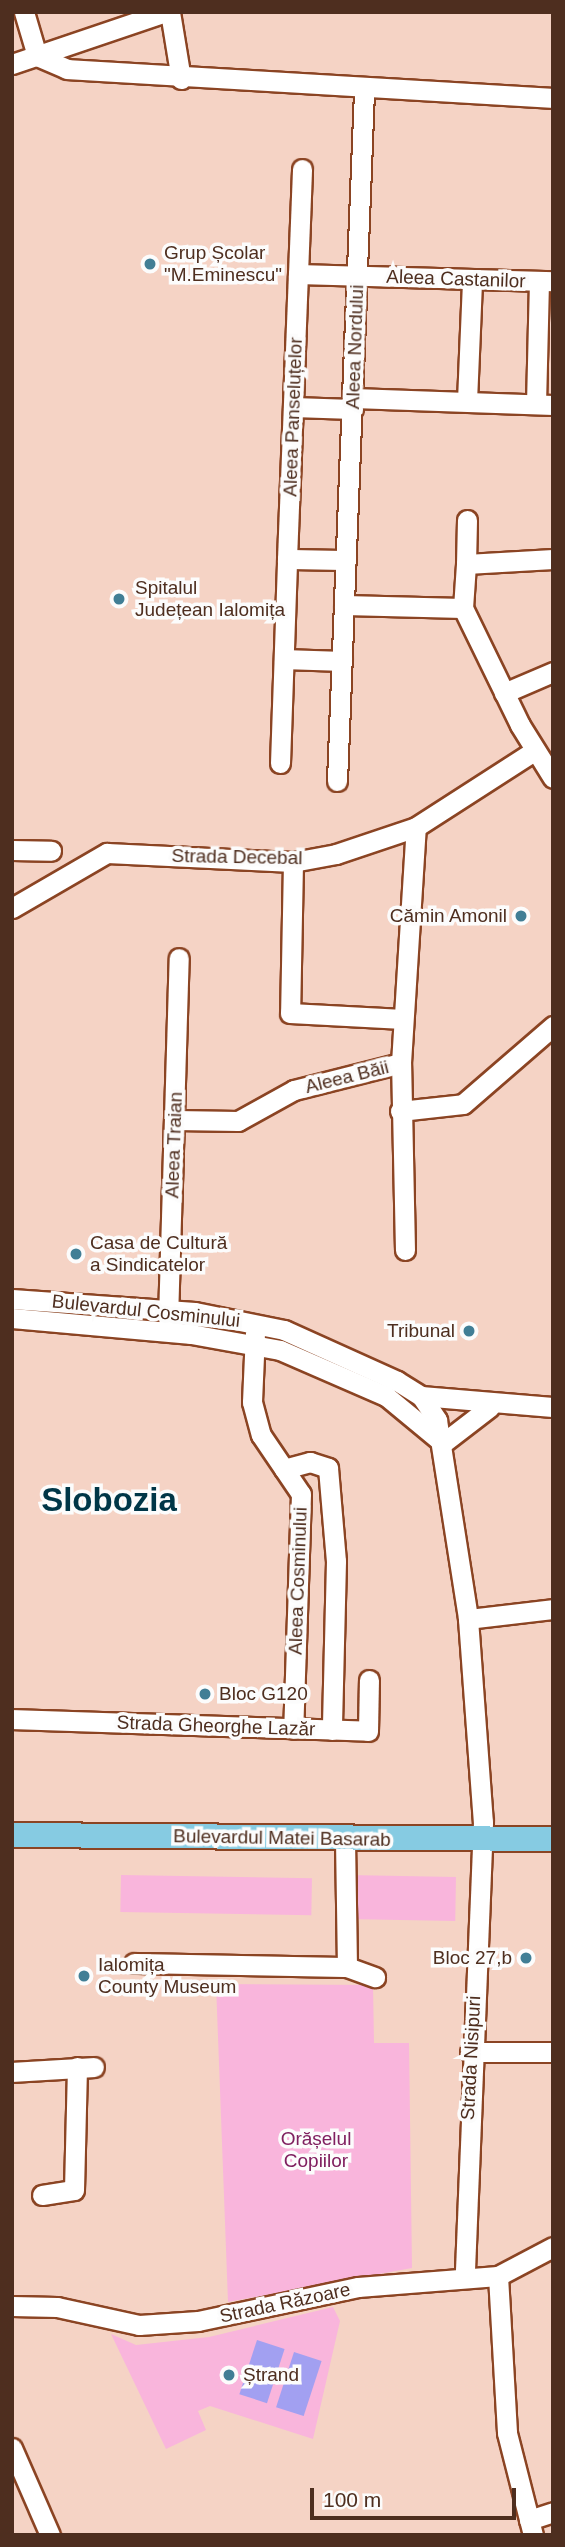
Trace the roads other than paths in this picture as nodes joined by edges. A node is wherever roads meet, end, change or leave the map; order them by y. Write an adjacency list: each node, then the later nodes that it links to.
1 (23, 12): 3 (street)
2 (168, 12): 3 (street); 5 (street)
3 (37, 56): 4 (street); 5 (street)
4 (12, 64)
5 (181, 79): 6 (street)
6 (364, 90): 7 (street); 10 (street, Aleea Nordului)
7 (553, 98)
8 (302, 169): 9 (street, Aleea Panseluțelor)
9 (298, 274): 10 (street); 16 (street, Aleea Panseluțelor)
10 (359, 276): 11 (street, Aleea Castanilor); 14 (street, Aleea Nordului)
11 (472, 280): 12 (street, Aleea Castanilor); 13 (street)
12 (546, 281): 15 (street)
13 (467, 401): 14 (street); 15 (street)
14 (353, 404): 16 (street); 20 (street, Aleea Nordului)
15 (544, 404)
16 (293, 407): 18 (street, Aleea Panseluțelor)
17 (467, 520): 21 (street)
18 (287, 559): 20 (street); 24 (street, Aleea Panseluțelor)
19 (553, 559): 21 (street)
20 (346, 560): 22 (street, Aleea Nordului)
21 (466, 564): 23 (street)
22 (344, 605): 23 (street); 25 (street, Aleea Nordului)
23 (463, 608): 27 (street)
24 (284, 659): 25 (street); 29 (street, Aleea Panseluțelor)
25 (342, 661): 31 (street, Aleea Nordului)
26 (553, 672): 27 (street)
27 (504, 693): 28 (street)
28 (534, 751): 30 (street); 32 (street, Strada Decebal)
29 (280, 763)
30 (553, 778)
31 (337, 781)
32 (416, 827): 35 (street, Strada Decebal); 38 (street, Aleea Băii)
33 (12, 850): 34 (street)
34 (51, 851)
35 (293, 862): 36 (street, Strada Decebal); 38 (street)
36 (12, 908)
37 (179, 958): 42 (street, Aleea Traian)
38 (403, 1019): 40 (street, Aleea Băii)
39 (553, 1026): 41 (street)
40 (401, 1063): 41 (street, Aleea Băii); 42 (street, Aleea Băii)
41 (400, 1111): 43 (street, Aleea Băii)
42 (175, 1120): 45 (street, Aleea Traian)
43 (405, 1250)
44 (12, 1298): 45 (street, Bulevardul Cosminului)
45 (168, 1309): 47 (street, Bulevardul Cosminului); 48 (street, Aleea Traian)
46 (12, 1318): 48 (street, Bulevardul Cosminului)
47 (255, 1322): 49 (street, Aleea Cosminului); 50 (street, Bulevardul Cosminului)
48 (167, 1331): 49 (street, Bulevardul Cosminului)
49 (254, 1343): 53 (street, Bulevardul Cosminului); 54 (street, Aleea Cosminului)
50 (421, 1396): 51 (street, Bulevardul Cosminului); 53 (street)
51 (490, 1407): 52 (street, Bulevardul Cosminului); 53 (street)
52 (553, 1407)
53 (443, 1443): 56 (street)
54 (284, 1469): 59 (street, Aleea Cosminului); 60 (street)
55 (553, 1609): 56 (street)
56 (468, 1619): 62 (street)
57 (369, 1680): 60 (street, Strada Gheorghe Lazăr)
58 (12, 1719): 59 (street, Strada Gheorghe Lazăr)
59 (293, 1729): 60 (street, Strada Gheorghe Lazăr)
60 (332, 1730)
61 (12, 1835): 64 (main road, Bulevardul Matei Basarab)
62 (483, 1839): 63 (main road, Bulevardul Matei Basarab); 64 (main road, Bulevardul Matei Basarab); 68 (street, Strada Nisipuri)
63 (553, 1839)
64 (345, 1840): 66 (street)
65 (134, 1963): 66 (street)
66 (347, 1967): 67 (street)
67 (374, 1977)
68 (470, 2052): 69 (street); 74 (street, Strada Nisipuri)
69 (553, 2052)
70 (12, 2072): 71 (street)
71 (42, 2195)
72 (553, 2247): 73 (street, Strada Răzoare)
73 (498, 2276): 74 (street, Strada Răzoare); 78 (street)
74 (465, 2277): 75 (street, Strada Răzoare)
75 (12, 2306)
76 (12, 2448): 79 (street)
77 (553, 2512): 78 (street)
78 (531, 2527)
79 (50, 2535)

